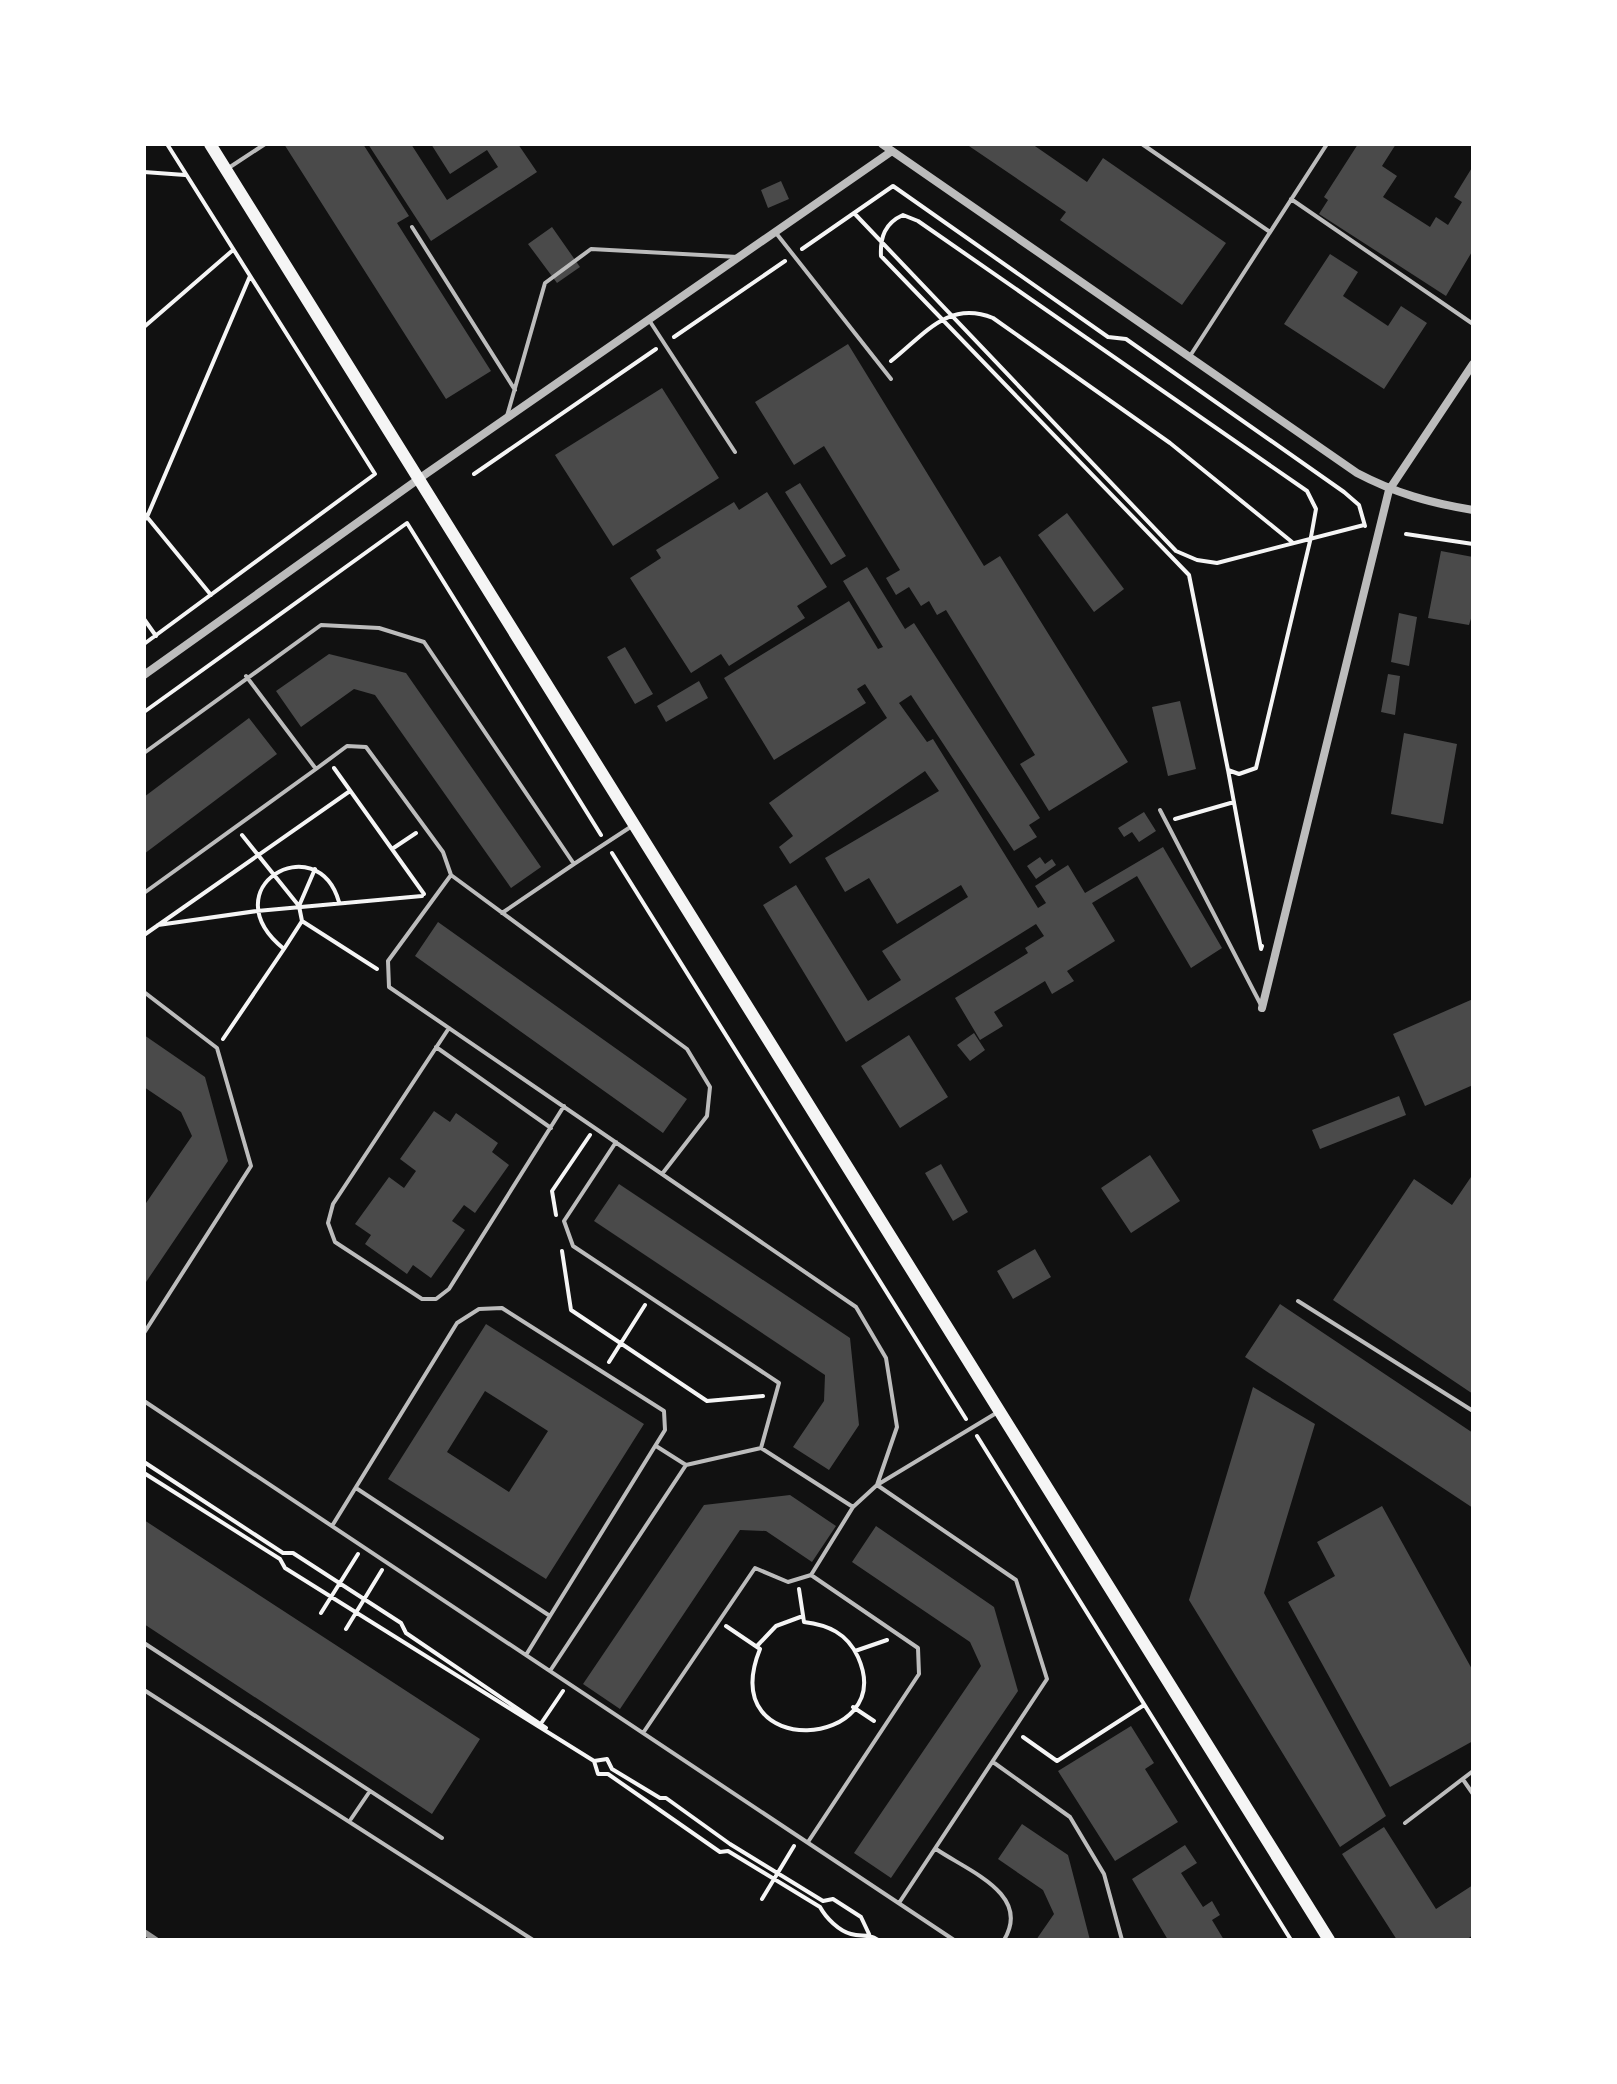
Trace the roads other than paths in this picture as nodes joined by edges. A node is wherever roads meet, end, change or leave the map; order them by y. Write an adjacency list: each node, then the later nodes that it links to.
1 (210, 144): 7 (main road)
2 (265, 144): 7 (lane)
3 (882, 144): 6 (street)
4 (1142, 144): 10 (lane)
5 (1327, 144): 8 (lane)
6 (892, 151): 11 (street); 15 (street)
7 (226, 169): 21 (main road)
8 (1291, 199): 10 (lane); 14 (lane)
9 (412, 227): 18 (lane)
10 (1270, 232): 15 (lane)
11 (776, 233): 12 (street); 17 (lane)
12 (741, 257): 13 (street); 18 (lane)
13 (649, 320): 19 (street); 20 (lane)
14 (1473, 324)
15 (1190, 356): 22 (street)
16 (1473, 364): 22 (street)
17 (891, 379)
18 (515, 390): 19 (lane)
19 (506, 420): 21 (street)
20 (735, 452)
21 (420, 478): 24 (street); 29 (main road)
22 (1389, 490): 23 (street); 35 (street)
23 (1473, 510)
24 (144, 675)
25 (246, 676): 26 (lane); 27 (lane); 30 (lane)
26 (144, 753)
27 (316, 769): 31 (lane); 32 (lane)
28 (1160, 810): 35 (lane)
29 (635, 824): 30 (lane); 45 (main road)
30 (574, 864): 33 (lane)
31 (451, 875): 33 (lane); 36 (lane)
32 (144, 893)
33 (502, 913): 41 (lane)
34 (144, 992): 43 (lane)
35 (1262, 1008)
36 (449, 1028): 37 (lane); 38 (lane)
37 (436, 1047): 39 (lane); 39 (lane)
38 (564, 1106): 39 (lane); 40 (lane)
39 (551, 1128)
40 (616, 1142): 41 (lane); 48 (lane)
41 (662, 1174): 50 (lane)
42 (1298, 1301): 46 (lane)
43 (144, 1333)
44 (144, 1401): 53 (lane)
45 (1000, 1411): 50 (lane); 76 (main road)
46 (1473, 1411)
47 (656, 1446): 49 (lane); 51 (lane); 55 (lane)
48 (761, 1448): 49 (lane); 52 (lane)
49 (686, 1465): 58 (lane)
50 (877, 1485): 52 (lane); 61 (lane)
51 (356, 1488): 53 (lane); 55 (lane)
52 (853, 1507): 54 (lane)
53 (332, 1526): 57 (lane)
54 (811, 1575): 60 (lane); 69 (lane)
55 (550, 1616): 57 (lane)
56 (144, 1643): 64 (lane)
57 (525, 1655): 58 (lane)
58 (550, 1671): 60 (lane)
59 (144, 1690): 66 (lane)
60 (643, 1733): 69 (lane)
61 (993, 1762): 70 (lane); 75 (lane)
62 (1473, 1771): 63 (lane)
63 (1464, 1781): 65 (lane); 67 (lane)
64 (370, 1791): 66 (lane); 68 (lane)
65 (1473, 1794)
66 (351, 1820): 72 (lane)
67 (1405, 1823)
68 (442, 1838)
69 (808, 1842): 71 (lane)
70 (936, 1849): 71 (lane); 74 (lane)
71 (899, 1903): 73 (lane)
72 (533, 1940)
73 (954, 1940)
74 (1004, 1940)
75 (1122, 1940)
76 (1329, 1940)

